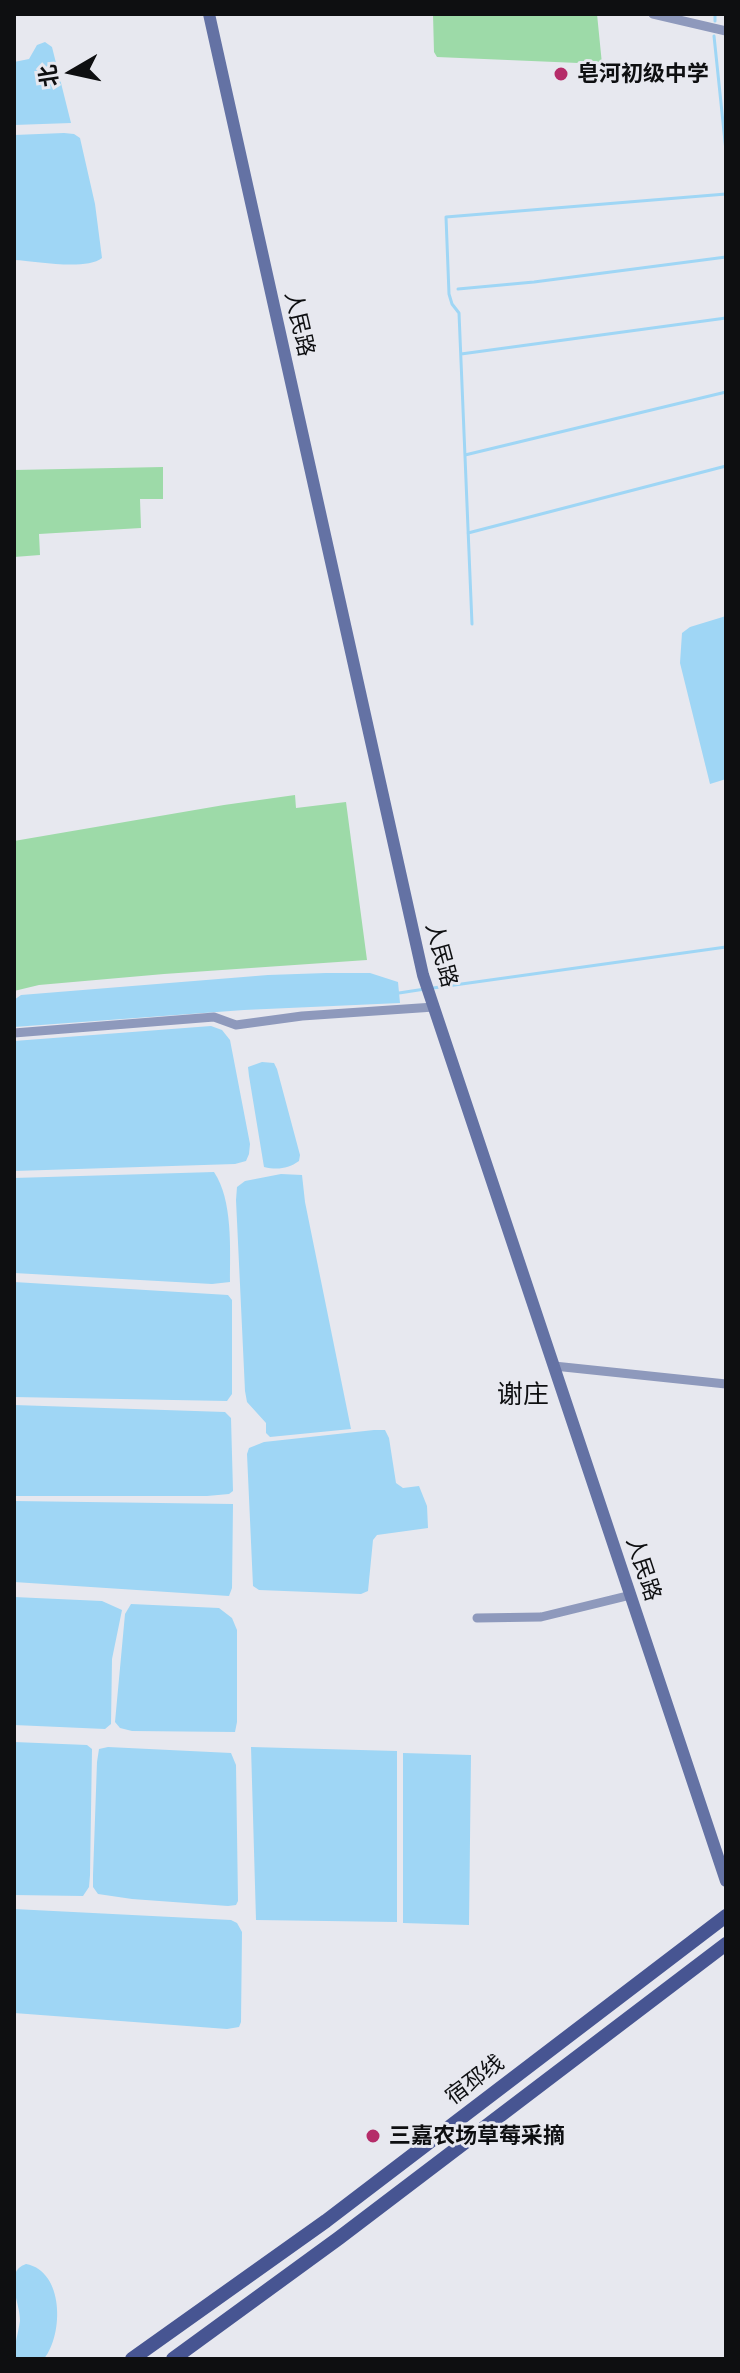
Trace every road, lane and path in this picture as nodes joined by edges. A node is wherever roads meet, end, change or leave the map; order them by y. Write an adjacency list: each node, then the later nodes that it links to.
1 (209, 14): 4 (street, 人民路)
2 (653, 14): 3 (street)
3 (726, 31)
4 (434, 1007): 5 (street); 6 (street, 人民路)
5 (14, 1033)
6 (554, 1366): 7 (street); 8 (street, 人民路)
7 (726, 1384)
8 (631, 1595): 9 (street); 10 (street, 人民路)
9 (477, 1618)
10 (726, 1881)
11 (726, 1916): 13 (main road, 宿邳线)
12 (726, 1944): 14 (main road, 宿邳线)
13 (132, 2359)
14 (173, 2359)

